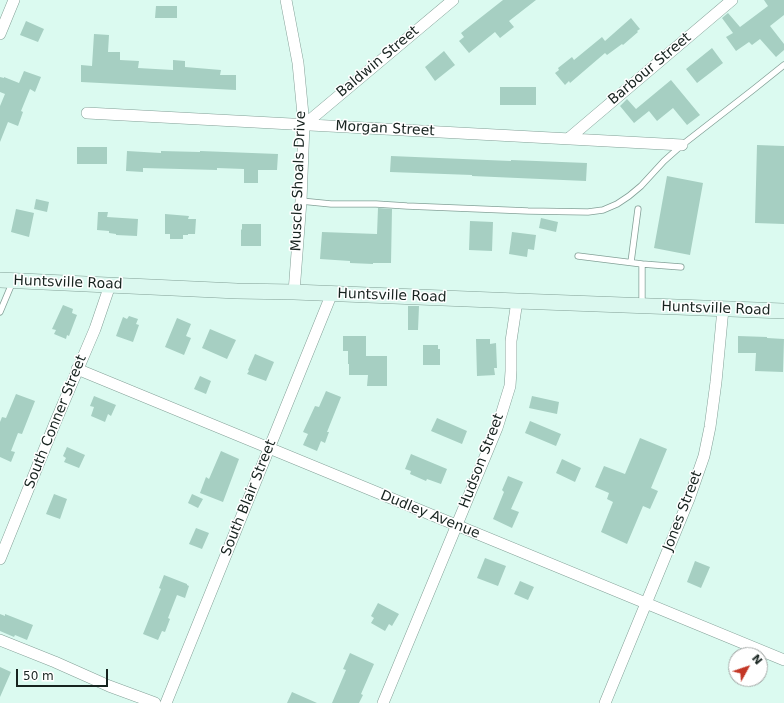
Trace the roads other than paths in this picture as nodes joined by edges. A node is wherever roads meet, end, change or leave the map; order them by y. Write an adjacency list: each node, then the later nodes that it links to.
1 (14, 0): 5 (street)
2 (286, 0): 8 (street, Muscle Shoals Drive)
3 (453, 0): 8 (street, Baldwin Street)
4 (732, 0): 9 (street, Barbour Street)
5 (0, 34)
6 (784, 64): 10 (lane)
7 (87, 113): 8 (street, Morgan Street)
8 (304, 125): 9 (street, Morgan Street); 11 (street, Muscle Shoals Drive)
9 (568, 139): 10 (street, Morgan Street)
10 (682, 145): 11 (lane)
11 (301, 201): 19 (street, Muscle Shoals Drive)
12 (638, 209): 14 (lane)
13 (578, 256): 14 (lane)
14 (631, 262): 15 (lane)
15 (642, 264): 16 (lane); 22 (lane)
16 (681, 268)
17 (6, 281): 18 (main road, Huntsville Road); 24 (lane)
18 (110, 285): 19 (main road, Huntsville Road); 26 (street, South Conner Street)
19 (294, 292): 20 (main road, Huntsville Road)
20 (332, 293): 21 (main road, Huntsville Road); 27 (street, South Blair Street)
21 (517, 302): 22 (main road, Huntsville Road); 28 (street, Hudson Street)
22 (642, 306): 23 (main road, Huntsville Road)
23 (723, 310): 25 (main road, Huntsville Road); 30 (street, Jones Street)
24 (0, 312)
25 (784, 312)
26 (77, 369): 27 (street, Dudley Avenue); 29 (street, South Conner Street)
27 (269, 448): 28 (street, Dudley Avenue); 34 (street, South Blair Street)
28 (457, 525): 30 (street, Dudley Avenue); 35 (street, Hudson Street)
29 (0, 558)
30 (646, 603): 32 (street, Dudley Avenue); 36 (street, Jones Street)
31 (0, 640): 33 (street)
32 (784, 660)
33 (155, 703)
34 (166, 703)
35 (383, 703)
36 (605, 703)

